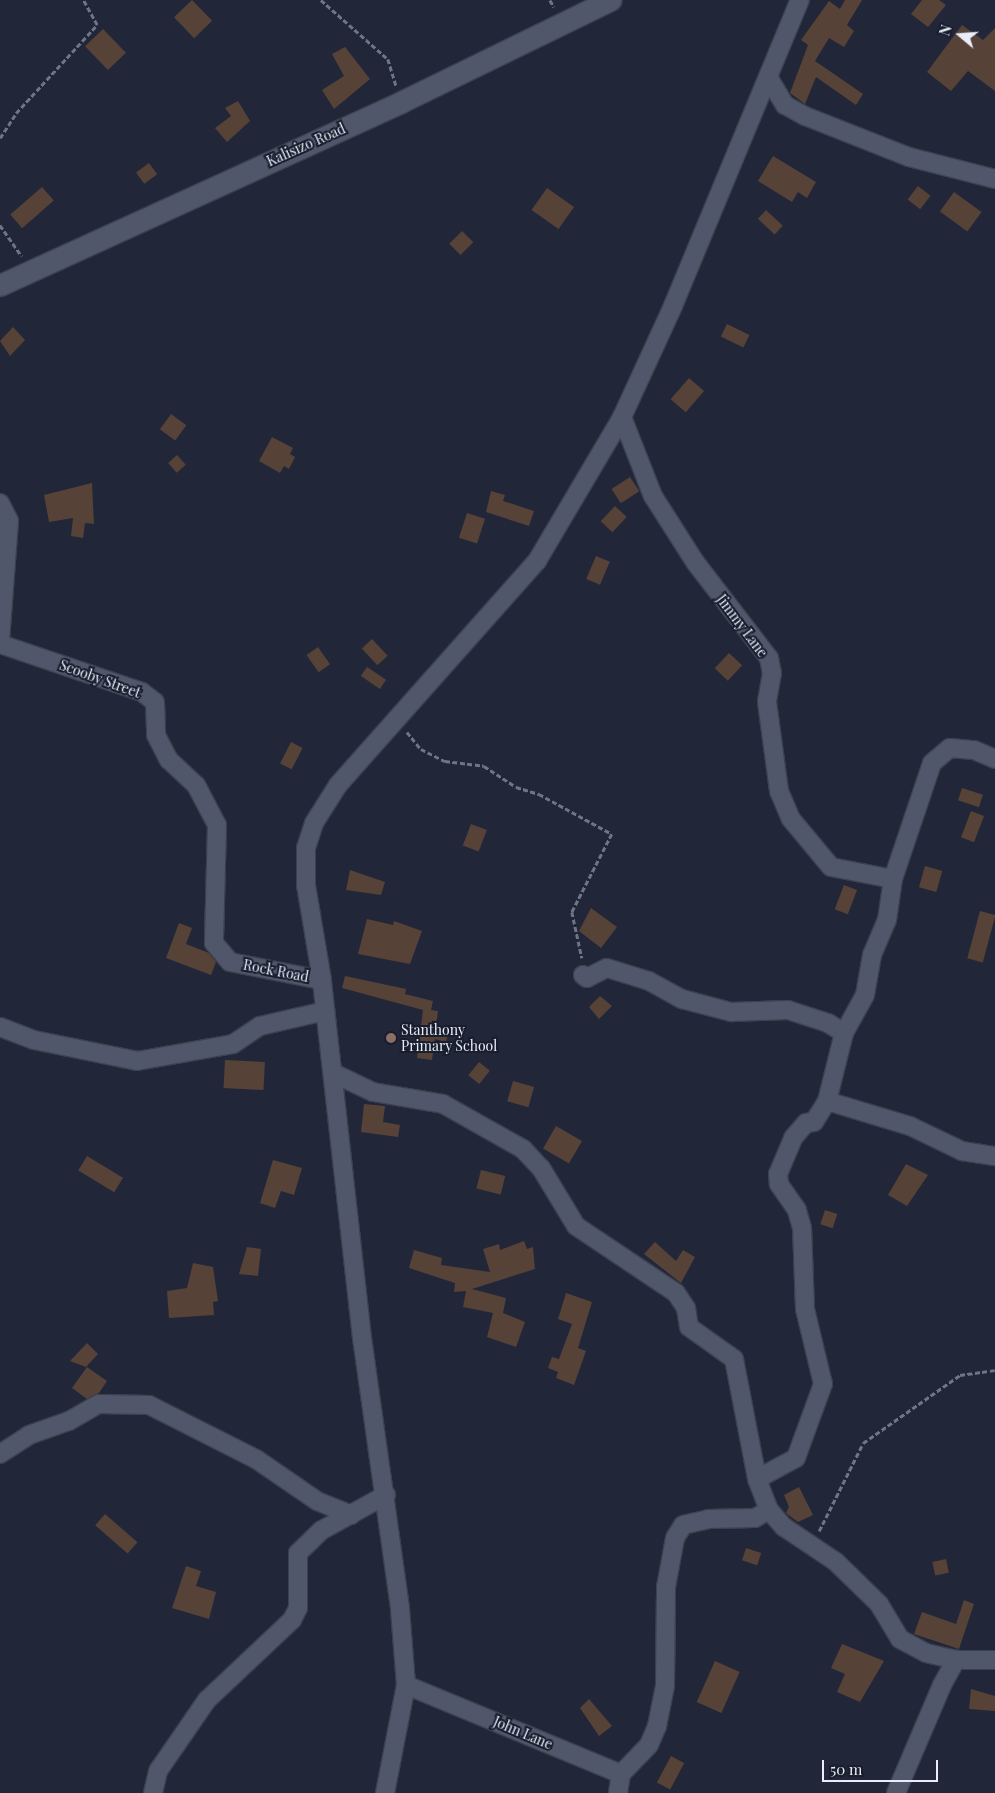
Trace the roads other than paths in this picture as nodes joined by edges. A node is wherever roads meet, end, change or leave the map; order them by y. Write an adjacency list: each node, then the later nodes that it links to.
1 (610, 0): 5 (street, Kalisizo Road)
2 (800, 0): 3 (street)
3 (768, 78): 4 (street); 6 (street)
4 (995, 179)
5 (0, 285)
6 (622, 417): 11 (street, Jimmy Lane); 14 (street)
7 (0, 503): 8 (street)
8 (0, 640)
9 (0, 644): 12 (street, Scooby Street)
10 (995, 759): 11 (street)
11 (893, 879): 17 (street)
12 (230, 962): 14 (street, Rock Road)
13 (583, 975): 17 (street)
14 (322, 980): 15 (street)
15 (325, 1011): 16 (street); 18 (street)
16 (0, 1027)
17 (844, 1032): 19 (street)
18 (333, 1073): 22 (street); 23 (street)
19 (827, 1101): 20 (street); 22 (street)
20 (995, 1156)
21 (0, 1454): 25 (street)
22 (758, 1479): 24 (street)
23 (386, 1495): 25 (street); 28 (street)
24 (769, 1510): 26 (street); 29 (street)
25 (351, 1515): 31 (street)
26 (956, 1660): 27 (street); 33 (street)
27 (995, 1660)
28 (406, 1685): 29 (street, John Lane); 30 (street)
29 (621, 1774): 32 (street)
30 (386, 1792)
31 (153, 1793)
32 (618, 1793)
33 (896, 1793)

